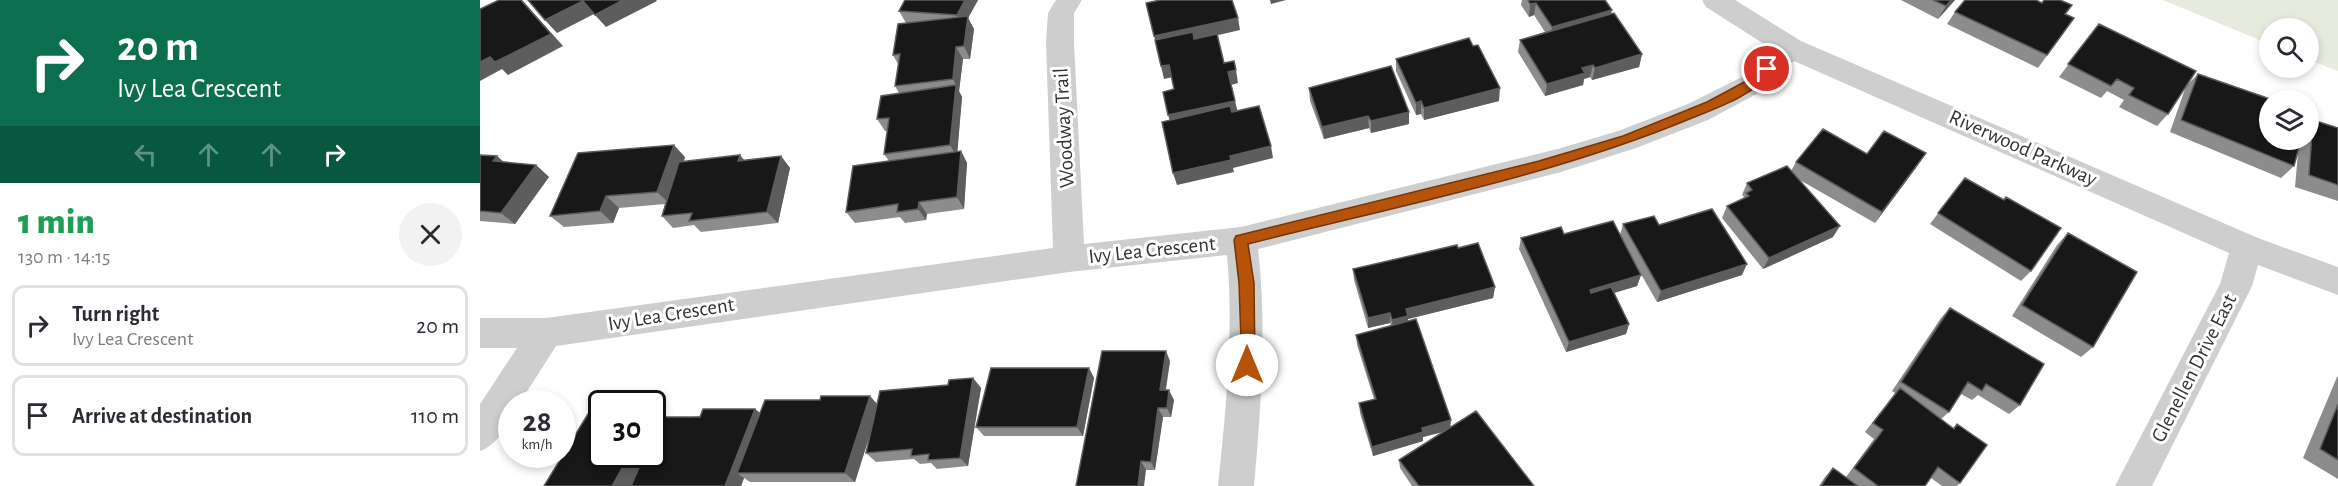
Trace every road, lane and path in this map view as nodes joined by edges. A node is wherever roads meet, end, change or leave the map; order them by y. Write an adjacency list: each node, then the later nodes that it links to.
1 (1069, 0): 6 (street, Woodway Trail)
2 (1715, 0): 3 (street, Riverwood Parkway)
3 (1791, 48): 4 (street, Ivy Lea Crescent); 5 (street, Riverwood Parkway)
4 (1241, 240): 6 (street, Ivy Lea Crescent); 11 (street)
5 (2247, 247): 7 (street, Riverwood Parkway); 12 (street, Glenellen Drive East)
6 (1069, 259): 9 (street, Ivy Lea Crescent)
7 (2338, 281)
8 (480, 333): 9 (street, Ivy Lea Crescent)
9 (546, 333): 10 (street)
10 (480, 434)
11 (1236, 486)
12 (2133, 486)

